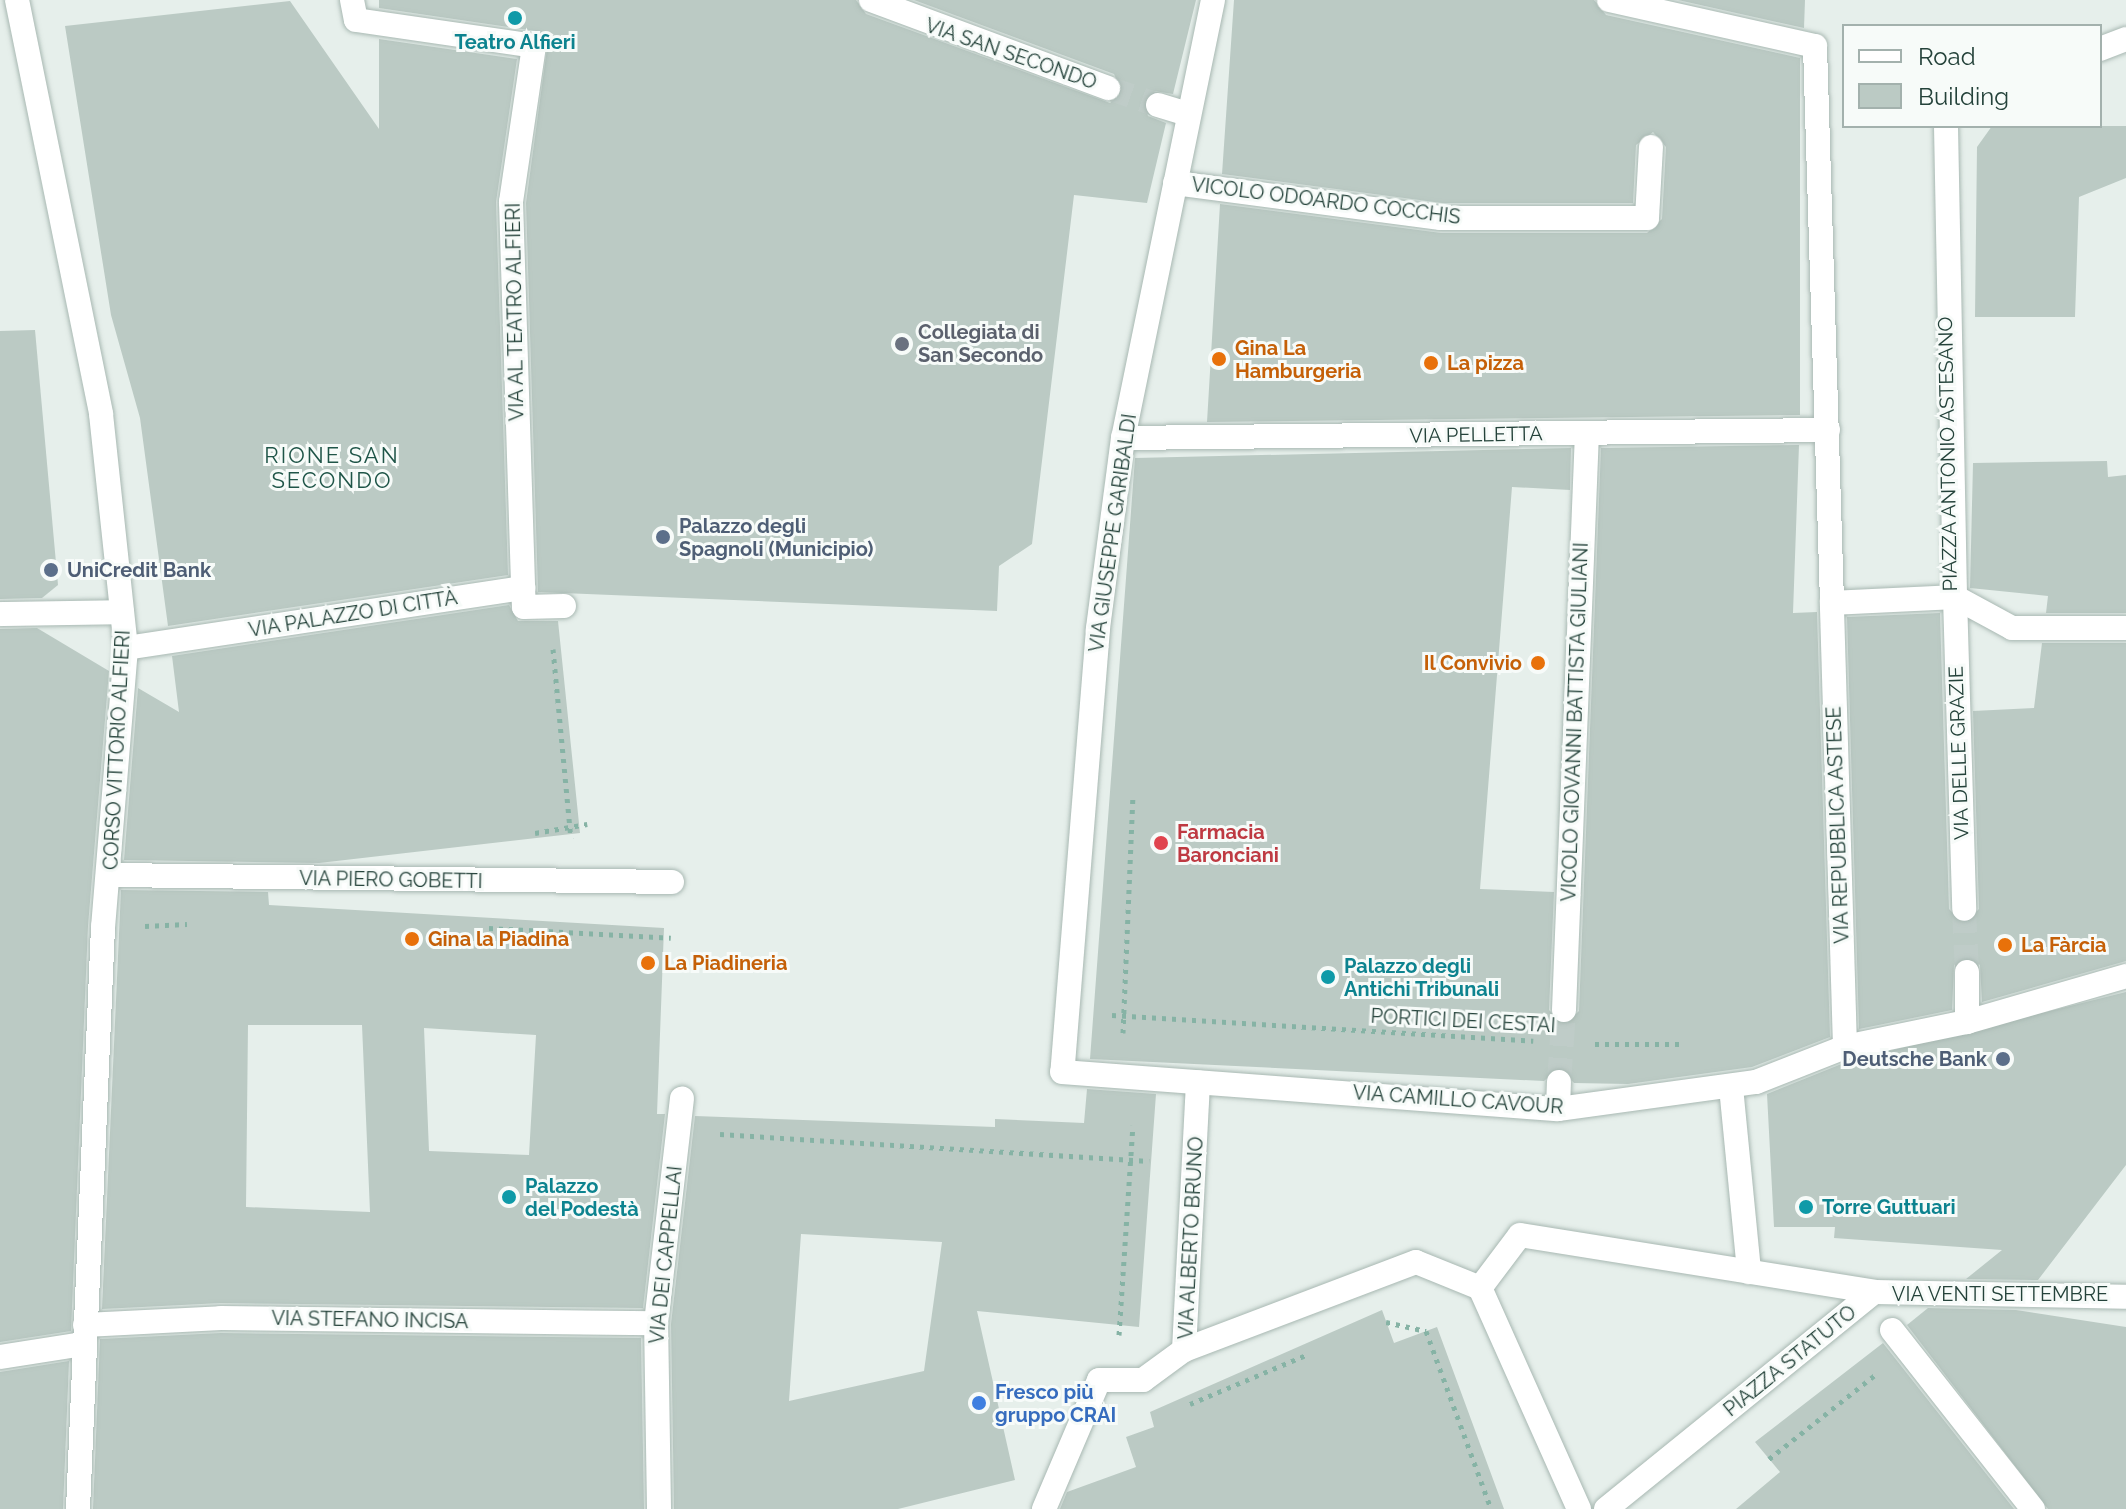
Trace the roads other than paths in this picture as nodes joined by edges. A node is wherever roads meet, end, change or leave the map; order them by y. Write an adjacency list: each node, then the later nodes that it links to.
1 (17, 0): 22 (street, CORSO VITTORIO ALFIERI)
2 (352, 0): 18 (street, VIA AL TEATRO ALFIERI)
3 (871, 0): 8 (street, VIA SAN SECONDO)
4 (1609, 0): 10 (street)
5 (1211, 1): 11 (street, VIA GIUSEPPE GARIBALDI)
6 (2126, 39): 7 (street)
7 (2102, 48)
8 (1108, 88)
9 (1158, 105): 11 (street)
10 (1832, 110): 15 (street)
11 (1187, 114): 14 (street, VIA GIUSEPPE GARIBALDI)
12 (1946, 128): 19 (street, PIAZZA ANTONIO ASTESANO)
13 (1651, 147): 14 (street, VICOLO ODOARDO COCCHIS)
14 (1175, 183): 17 (street, VIA GIUSEPPE GARIBALDI)
15 (1828, 430): 16 (street, VIA PELLETTA); 20 (street)
16 (1587, 433): 17 (street, VIA PELLETTA); 31 (street, VICOLO GIOVANNI BATTISTA GIULIANI)
17 (1123, 438): 34 (street, VIA GIUSEPPE GARIBALDI)
18 (523, 588): 21 (street); 25 (street, VIA PALAZZO DI CITTÀ)
19 (1955, 597): 20 (street, PIAZZA ANTONIO ASTESANO); 24 (street); 28 (street, VIA DELLE GRAZIE)
20 (1832, 603): 33 (street, VIA REPUBBLICA ASTESE)
21 (564, 606)
22 (122, 612): 23 (street); 25 (street, CORSO VITTORIO ALFIERI)
23 (0, 614)
24 (2126, 628)
25 (126, 648): 26 (street, CORSO VITTORIO ALFIERI)
26 (111, 875): 27 (street, VIA PIERO GOBETTI); 46 (street, CORSO VITTORIO ALFIERI)
27 (672, 882)
28 (1964, 909)
29 (1967, 972): 32 (street)
30 (2126, 976): 32 (street, VIA CAMILLO CAVOUR)
31 (1564, 1010)
32 (1967, 1022): 33 (street, VIA CAMILLO CAVOUR)
33 (1845, 1047): 37 (street, VIA CAMILLO CAVOUR)
34 (1062, 1072): 35 (street, VIA CAMILLO CAVOUR)
35 (1198, 1082): 39 (street, VIA CAMILLO CAVOUR); 47 (street, VIA ALBERTO BRUNO)
36 (1559, 1082): 39 (street)
37 (1731, 1087): 39 (street, VIA CAMILLO CAVOUR); 40 (street)
38 (682, 1098): 44 (street, VIA DEI CAPPELLAI)
39 (1558, 1109)
40 (1749, 1272): 41 (street, PIAZZA STATUTO); 43 (street, PIAZZA STATUTO)
41 (1480, 1288): 47 (street); 52 (street)
42 (2123, 1290): 43 (street, VIA VENTI SETTEMBRE)
43 (1874, 1292): 53 (street, PIAZZA STATUTO)
44 (656, 1323): 46 (street, VIA STEFANO INCISA); 50 (street, VIA DEI CAPPELLAI)
45 (1892, 1330): 54 (street)
46 (84, 1334): 48 (street, VIA STEFANO INCISA); 49 (street, CORSO VITTORIO ALFIERI)
47 (1184, 1350): 51 (street, VIA ALBERTO BRUNO)
48 (0, 1357)
49 (78, 1509)
50 (659, 1509)
51 (1044, 1509)
52 (1579, 1509)
53 (1606, 1509)
54 (2033, 1509)

